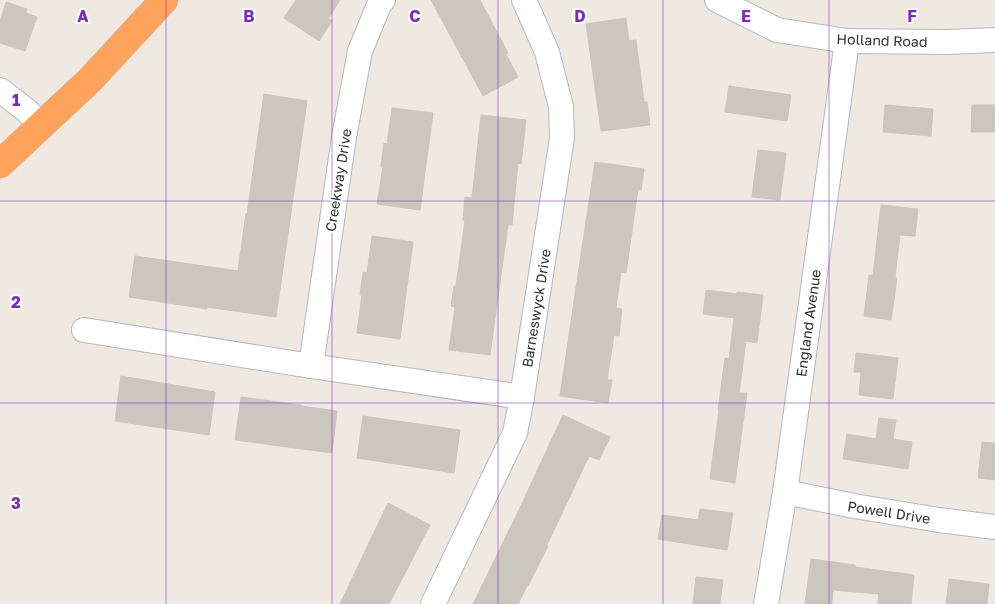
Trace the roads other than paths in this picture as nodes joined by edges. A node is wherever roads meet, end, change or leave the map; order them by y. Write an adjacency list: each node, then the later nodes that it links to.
1 (164, 0): 8 (highway)
2 (383, 0): 11 (street, Creekway Drive)
3 (524, 0): 12 (street, Barneswyck Drive)
4 (717, 0): 6 (street, Holland Road)
5 (995, 40): 6 (street, Holland Road)
6 (847, 41): 13 (street, England Avenue)
7 (0, 90): 8 (street)
8 (42, 125): 9 (highway)
9 (0, 164)
10 (84, 330): 11 (street)
11 (311, 366): 12 (street)
12 (522, 397): 15 (street, Barneswyck Drive)
13 (785, 492): 14 (street, Powell Drive); 16 (street, England Avenue)
14 (995, 527)
15 (433, 604)
16 (766, 604)

